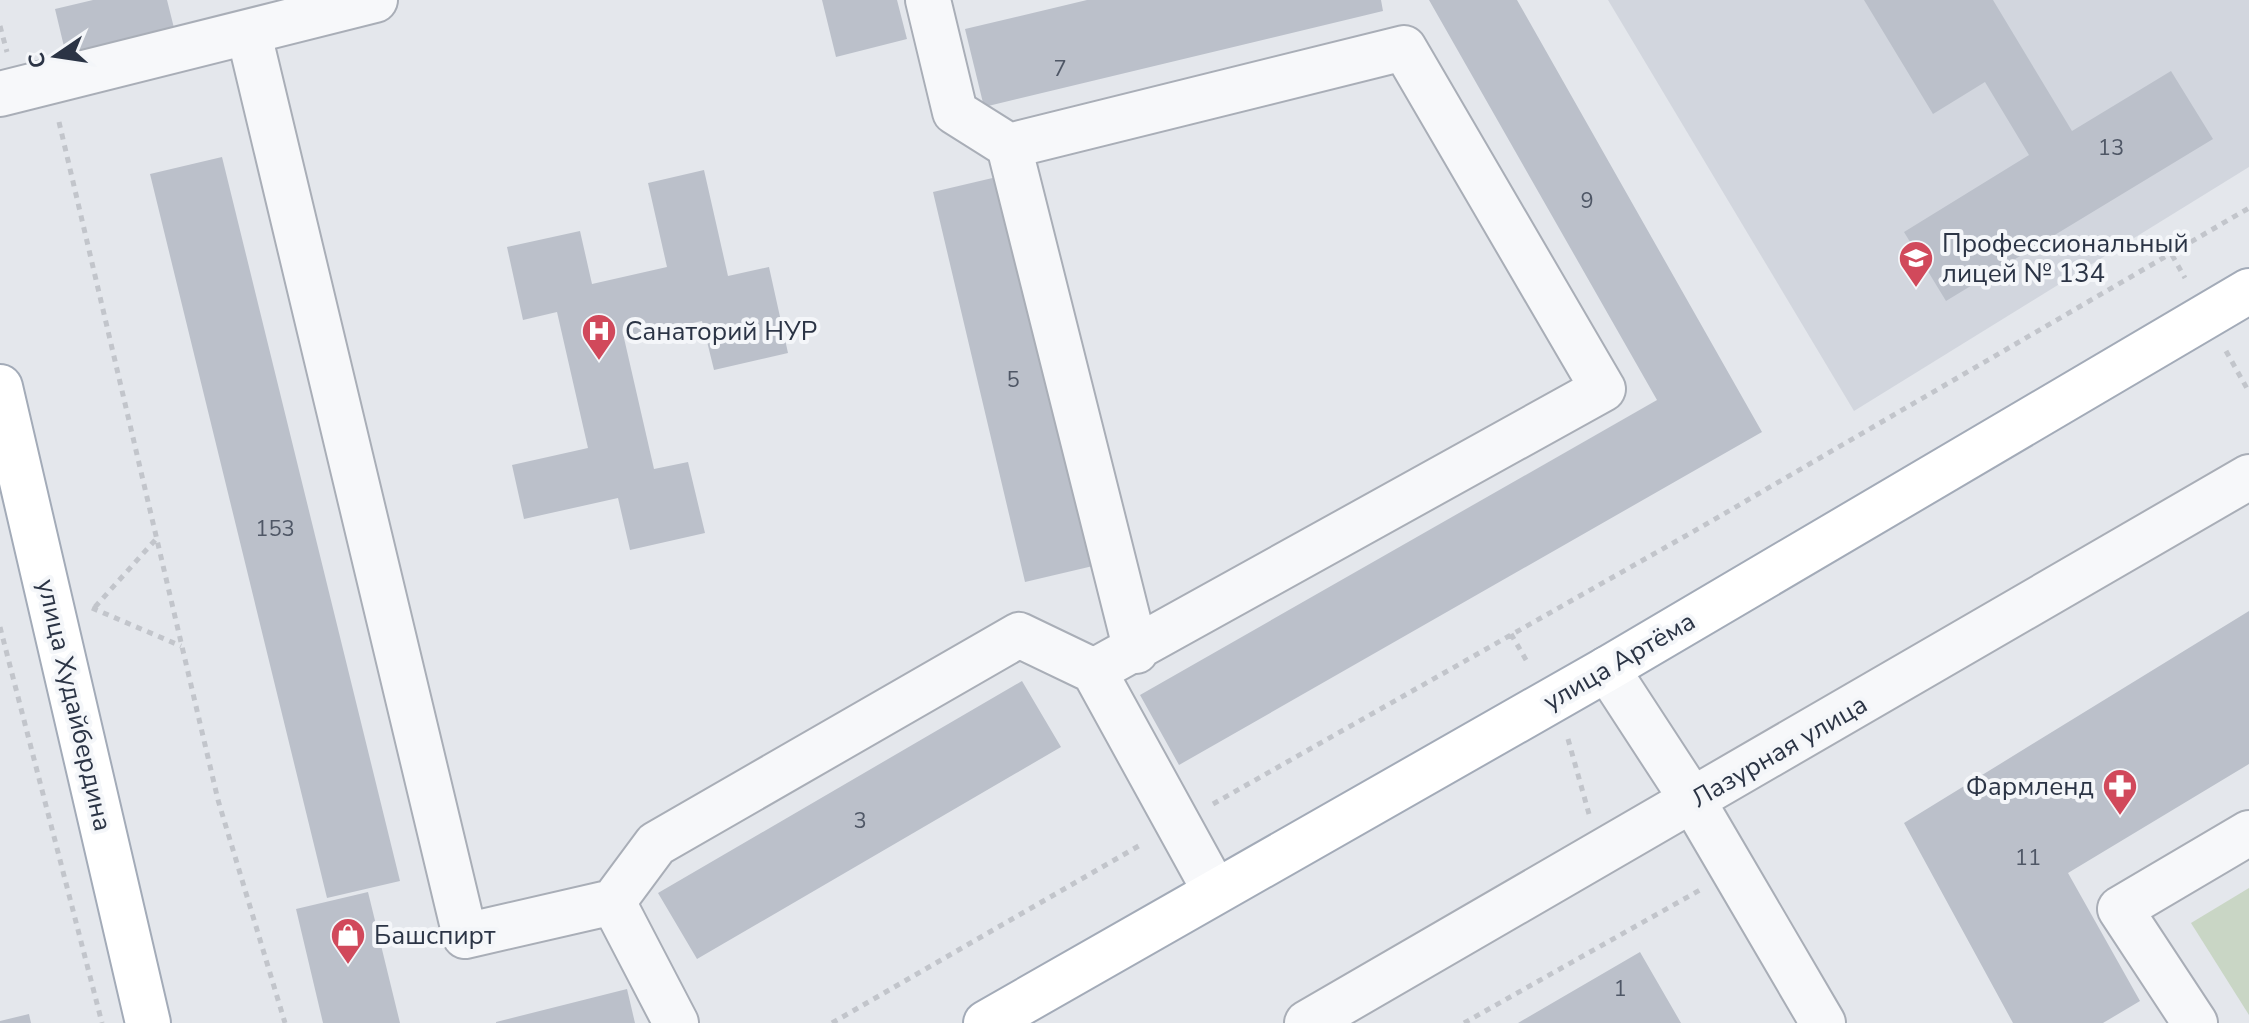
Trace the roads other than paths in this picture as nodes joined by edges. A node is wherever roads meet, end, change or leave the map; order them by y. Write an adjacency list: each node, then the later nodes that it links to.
1 (375, 0): 3 (street)
2 (928, 0): 5 (street)
3 (249, 34): 4 (street); 15 (street)
4 (9, 92)
5 (1009, 146): 9 (street); 9 (street)
6 (2249, 291): 10 (main road, улица Артёма)
7 (0, 387): 16 (main road, улица Худайбердина)
8 (2249, 477): 12 (street, Лазурная улица)
9 (1136, 651): 11 (street)
10 (1607, 669): 12 (street); 14 (main road, улица Артёма)
11 (1094, 671): 14 (street); 15 (street)
12 (1693, 801): 19 (street, Лазурная улица); 20 (street)
13 (2249, 833): 21 (street)
14 (1215, 891): 18 (main road, улица Артёма)
15 (613, 902): 17 (street)
16 (148, 1023)
17 (676, 1023)
18 (986, 1023)
19 (1307, 1023)
20 (1823, 1023)
21 (2195, 1023)

